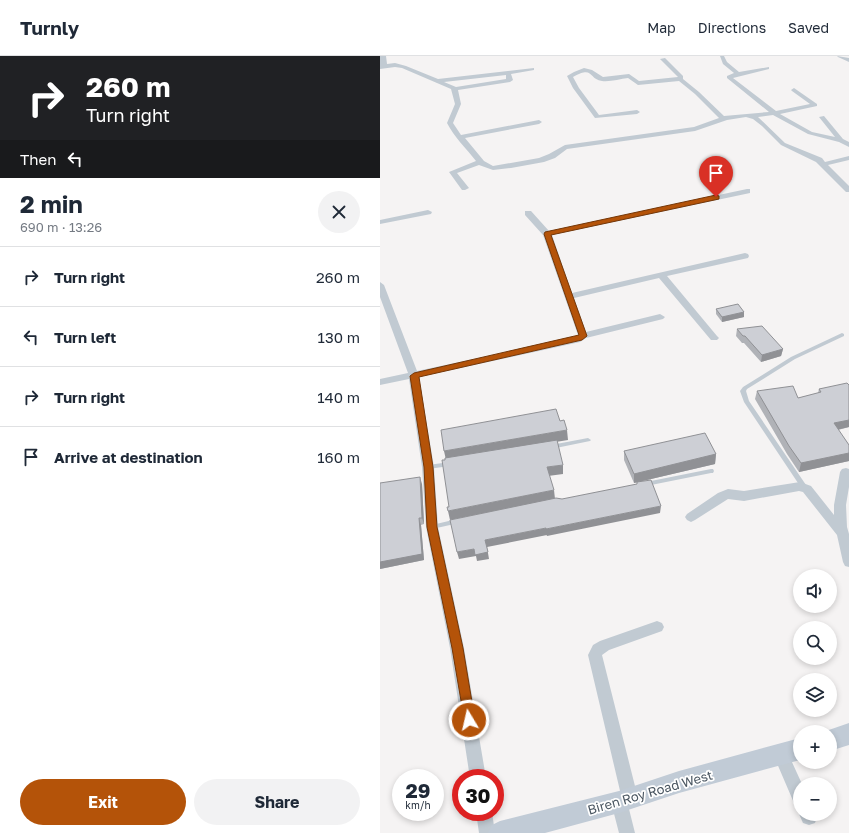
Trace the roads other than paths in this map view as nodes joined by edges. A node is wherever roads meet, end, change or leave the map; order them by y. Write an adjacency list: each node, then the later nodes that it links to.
1 (383, 56): 6 (street)
2 (840, 56): 5 (street)
3 (722, 57): 10 (street)
4 (663, 60): 11 (street)
5 (849, 60)
6 (382, 67): 12 (street)
7 (767, 68): 10 (street)
8 (532, 69): 9 (street)
9 (508, 72): 12 (street); 13 (street)
10 (738, 74): 16 (street)
11 (680, 79): 15 (street); 19 (street)
12 (438, 80): 13 (street)
13 (454, 89): 21 (street)
14 (794, 90): 16 (street)
15 (636, 109)
16 (775, 113): 17 (street); 22 (street)
17 (750, 116): 19 (street); 26 (street)
18 (822, 117): 22 (street)
19 (723, 119): 25 (street)
20 (539, 122): 21 (street)
21 (459, 137): 25 (street)
22 (838, 140): 23 (street)
23 (849, 145)
24 (849, 158): 26 (street)
25 (480, 162): 27 (street)
26 (824, 164): 29 (street)
27 (465, 188)
28 (747, 190): 33 (street)
29 (849, 190)
30 (428, 212): 32 (street)
31 (528, 213): 33 (street)
32 (380, 222)
33 (547, 234): 37 (street)
34 (745, 256): 35 (street)
35 (661, 275): 37 (street); 41 (street)
36 (380, 285): 42 (street)
37 (569, 297): 40 (street)
38 (660, 317): 40 (street)
39 (842, 335): 51 (lane)
40 (583, 336): 42 (street)
41 (714, 338)
42 (414, 376): 43 (street); 47 (street)
43 (380, 382)
44 (588, 440): 45 (lane)
45 (543, 448)
46 (460, 462): 47 (lane)
47 (428, 467): 54 (street)
48 (711, 471): 50 (lane)
49 (846, 472): 55 (street)
50 (642, 485)
51 (804, 487): 52 (street); 55 (street)
52 (691, 517)
53 (463, 520): 54 (lane)
54 (432, 527): 61 (street)
55 (843, 534): 56 (street)
56 (849, 562)
57 (657, 627): 63 (street)
58 (849, 734): 59 (main road)
59 (837, 738)
60 (791, 752): 62 (street); 63 (main road, Biren Roy Road West)
61 (477, 769)
62 (796, 777)
63 (625, 800): 65 (main road, Biren Roy Road West); 68 (street)
64 (485, 821): 66 (street)
65 (541, 828): 67 (main road, Biren Roy Road West)
66 (487, 833)
67 (500, 833)
68 (627, 833)

